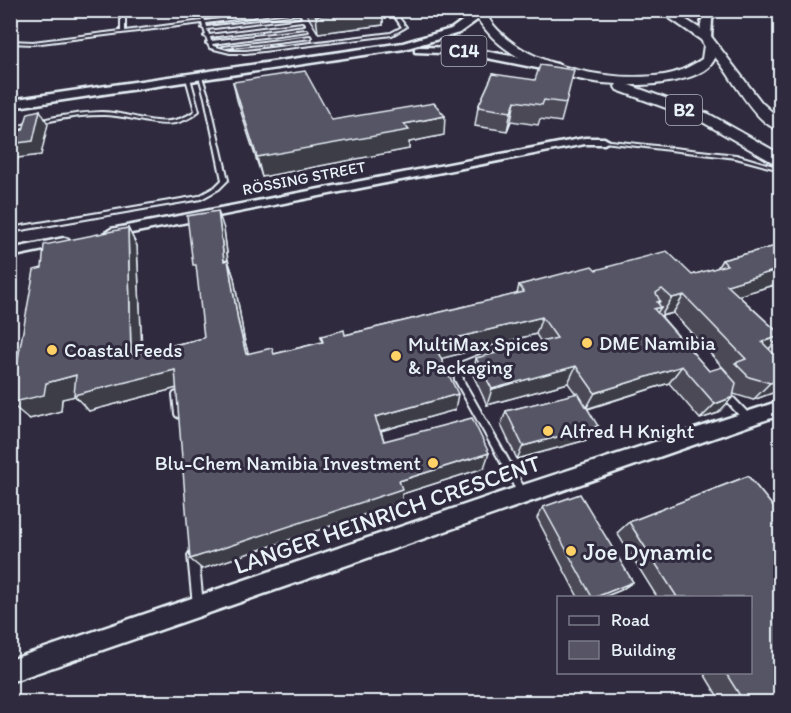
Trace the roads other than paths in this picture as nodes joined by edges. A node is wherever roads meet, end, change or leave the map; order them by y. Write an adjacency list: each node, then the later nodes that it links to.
1 (123, 10): 15 (lane)
2 (258, 10): 9 (lane)
3 (391, 10): 22 (lane)
4 (663, 10): 19 (highway)
5 (717, 10): 19 (main road)
6 (202, 11): 9 (lane)
7 (294, 11): 10 (lane); 11 (lane)
8 (481, 12): 25 (main road, C14); 26 (highway)
9 (202, 16): 11 (lane)
10 (298, 17): 12 (lane); 13 (lane)
11 (203, 22): 13 (lane); 15 (lane)
12 (302, 24): 14 (lane); 16 (lane)
13 (204, 28): 16 (lane)
14 (306, 31): 17 (lane); 21 (lane)
15 (123, 32): 20 (lane)
16 (206, 36): 21 (lane)
17 (310, 38): 22 (lane); 23 (lane)
18 (10, 42): 20 (lane)
19 (708, 42): 27 (highway); 34 (highway)
20 (33, 43): 24 (lane)
21 (208, 43): 23 (lane)
22 (314, 44): 23 (lane)
23 (221, 48)
24 (10, 49)
25 (370, 52): 26 (main road, C14); 28 (main road, C14)
26 (557, 68): 27 (highway)
27 (581, 74): 37 (highway, B2)
28 (194, 77): 29 (main road, C14); 30 (lane); 32 (lane)
29 (90, 92): 31 (main road); 33 (main road, C14)
30 (207, 98): 32 (lane); 39 (lane)
31 (10, 99)
32 (195, 100): 35 (lane)
33 (10, 106)
34 (780, 126)
35 (10, 131)
36 (604, 141): 38 (lane); 40 (street, RÖSSING STREET)
37 (780, 160)
38 (780, 169)
39 (10, 230)
40 (104, 234)
41 (81, 239): 42 (street)
42 (10, 253)
43 (490, 354): 49 (lane)
44 (720, 389): 47 (lane)
45 (177, 395): 48 (lane)
46 (780, 408): 47 (street, LANGER HEINRICH CRESCENT)
47 (748, 419): 49 (street, LANGER HEINRICH CRESCENT)
48 (180, 430)
49 (523, 494): 51 (street, LANGER HEINRICH CRESCENT)
50 (192, 548): 51 (lane)
51 (198, 607): 52 (street, LANGER HEINRICH CRESCENT)
52 (10, 671)

